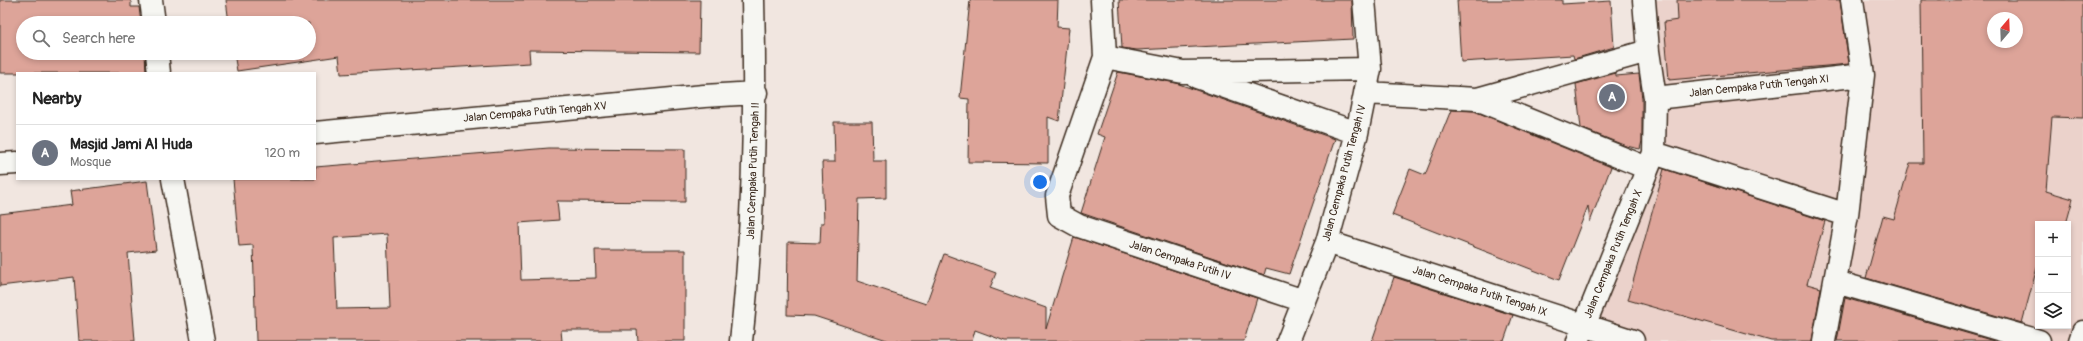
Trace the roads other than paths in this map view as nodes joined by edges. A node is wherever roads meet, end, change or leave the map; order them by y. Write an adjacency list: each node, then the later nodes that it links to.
1 (151, 0): 7 (street)
2 (752, 0): 15 (street, Jalan Cempaka Putih Tengah II)
3 (1102, 0): 9 (street)
4 (1364, 0): 11 (street, Jalan Cempaka Putih Tengah IV)
5 (1644, 0): 8 (street, Jalan Cempaka Putih Tengah X)
6 (1852, 0): 14 (street)
7 (153, 16)
8 (1648, 50): 17 (street, Jalan Cempaka Putih Tengah X); 18 (street)
9 (1105, 57): 13 (street); 28 (street, Jalan Cempaka Putih IV)
10 (158, 60): 12 (street)
11 (1370, 70): 13 (street); 16 (street, Jalan Cempaka Putih Tengah IV)
12 (159, 72)
13 (1182, 72): 20 (street)
14 (1863, 75): 17 (street, Jalan Cempaka Putih Tengah XI); 25 (street)
15 (756, 93): 19 (street, Jalan Cempaka Putih Tengah XV); 32 (street, Jalan Cempaka Putih Tengah II)
16 (1365, 93): 18 (street); 20 (street, Jalan Cempaka Putih Tengah IV)
17 (1654, 98): 21 (street, Jalan Cempaka Putih Tengah X)
18 (1477, 99): 21 (street)
19 (316, 133)
20 (1356, 133): 26 (street, Jalan Cempaka Putih Tengah IV)
21 (1651, 160): 25 (street); 30 (street, Jalan Cempaka Putih Tengah X)
22 (16, 163): 23 (street)
23 (0, 164)
24 (174, 180): 31 (street)
25 (1847, 215): 27 (street)
26 (1327, 242): 28 (street, Jalan Cempaka Putih Tengah IV); 30 (street, Jalan Cempaka Putih Tengah IX)
27 (1836, 282): 35 (street); 36 (street)
28 (1304, 301): 33 (street, Jalan Cempaka Putih Tengah IV)
29 (2083, 332): 37 (street)
30 (1581, 333): 34 (street, Jalan Cempaka Putih Tengah IX)
31 (203, 341)
32 (741, 341)
33 (1288, 341)
34 (1633, 341)
35 (1824, 341)
36 (2039, 341)
37 (2080, 341)

